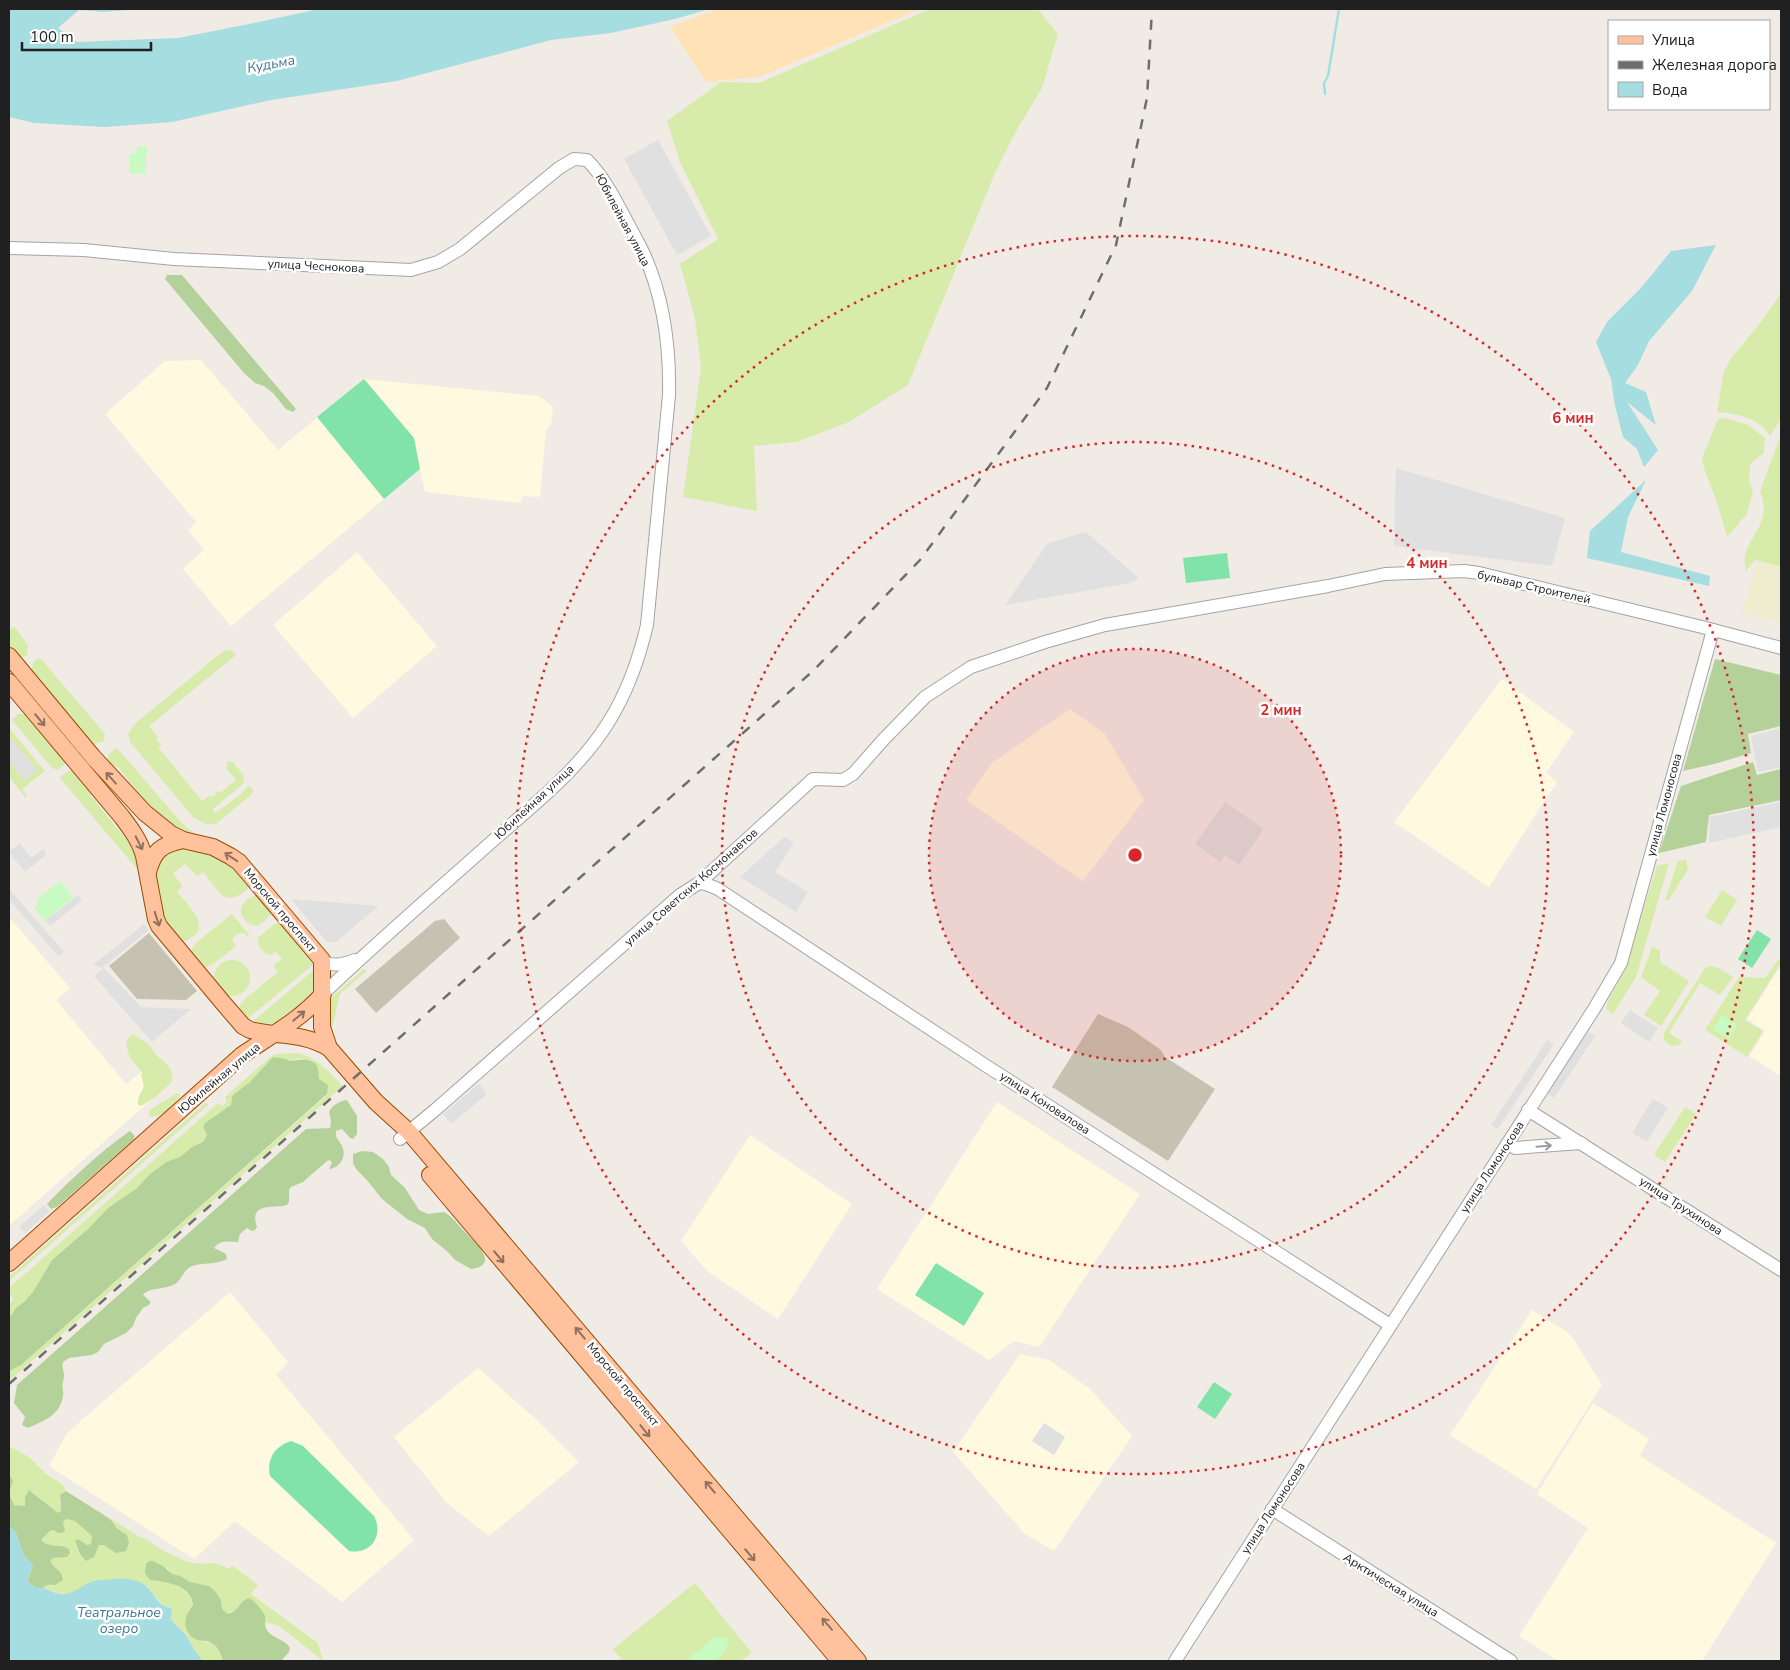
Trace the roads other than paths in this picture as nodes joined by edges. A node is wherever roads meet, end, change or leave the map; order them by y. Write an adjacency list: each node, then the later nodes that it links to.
1 (587, 160): 2 (street, улица Чеснокова); 13 (street, Юбилейная улица)
2 (9, 248)
3 (1105, 625): 4 (street, бульвар Строителей); 12 (street, улица Советских Космонавтов)
4 (1713, 630): 5 (street, бульвар Строителей); 20 (street, улица Ломоносова)
5 (1781, 648)
6 (9, 656): 8 (main road, Морской проспект, one-way to 6)
7 (9, 682): 9 (main road, one-way to 9)
8 (136, 805): 9 (main road); 10 (main road, Морской проспект)
9 (122, 816): 11 (main road, one-way to 11)
10 (182, 840): 11 (main road); 14 (main road, Морской проспект, one-way to 10)
11 (148, 872): 16 (main road, one-way to 16)
12 (699, 884): 21 (street, улица Советских Космонавтов); 26 (street, улица Коновалова)
13 (360, 958): 14 (street); 15 (street, Юбилейная улица)
14 (322, 960): 15 (main road, Морской проспект)
15 (323, 994): 17 (main road, Юбилейная улица, one-way to 15); 18 (main road, Морской проспект)
16 (243, 1026): 17 (main road, Морской проспект); 19 (main road)
17 (272, 1034): 18 (main road, Морской проспект); 19 (main road, Юбилейная улица)
18 (329, 1048): 21 (main road, Морской проспект)
19 (242, 1055): 24 (main road, Юбилейная улица)
20 (1528, 1110): 22 (street, улица Трухинова); 23 (street, улица Ломоносова)
21 (404, 1136): 28 (main road, Морской проспект)
22 (1581, 1143): 23 (street, one-way to 22); 25 (street, улица Трухинова)
23 (1507, 1144): 26 (street, улица Ломоносова)
24 (9, 1263)
25 (1781, 1270)
26 (1390, 1325): 27 (street, улица Ломоносова)
27 (1272, 1509): 31 (street, улица Ломоносова); 32 (street, Арктическая улица)
28 (725, 1515): 29 (main road, Морской проспект, one-way to 29); 30 (main road, Морской проспект, one-way to 28)
29 (840, 1661)
30 (858, 1661)
31 (1175, 1661)
32 (1511, 1661)

